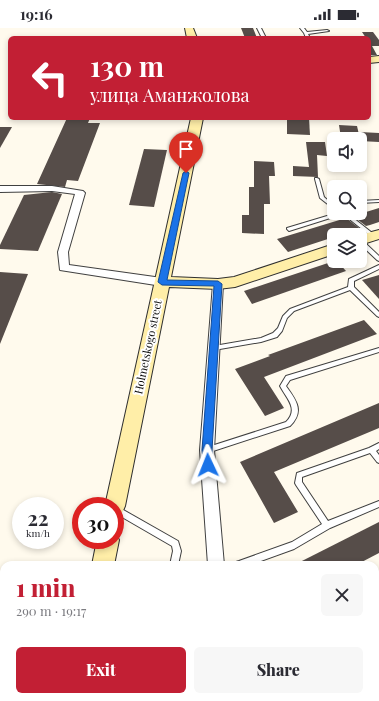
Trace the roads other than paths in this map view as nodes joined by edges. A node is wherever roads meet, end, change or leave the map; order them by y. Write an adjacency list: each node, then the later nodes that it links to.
1 (302, 28): 3 (lane)
2 (326, 30): 3 (lane)
3 (306, 33): 4 (lane)
4 (307, 36)
5 (197, 120): 19 (street, Holmetskogo street)
6 (317, 179): 9 (lane)
7 (0, 189): 19 (street)
8 (379, 201): 10 (lane)
9 (327, 202)
10 (367, 202)
11 (327, 218): 13 (lane)
12 (354, 220): 14 (lane)
13 (289, 229)
14 (376, 235)
15 (367, 248): 17 (lane)
16 (327, 251): 20 (street)
17 (379, 260)
18 (379, 267): 21 (lane)
19 (162, 282): 20 (street); 29 (street, Holmetskogo street)
20 (218, 284): 23 (street)
21 (351, 288): 22 (lane); 23 (lane)
22 (379, 315)
23 (214, 348): 26 (street)
24 (379, 350): 26 (lane)
25 (379, 446): 27 (lane)
26 (207, 450): 36 (street)
27 (371, 450): 28 (lane); 32 (lane)
28 (379, 460)
29 (117, 497)
30 (379, 504): 32 (lane)
31 (124, 513): 35 (lane)
32 (327, 525): 37 (lane)
33 (106, 549): 34 (street)
34 (104, 561)
35 (175, 561)
36 (216, 561)
37 (251, 561)

